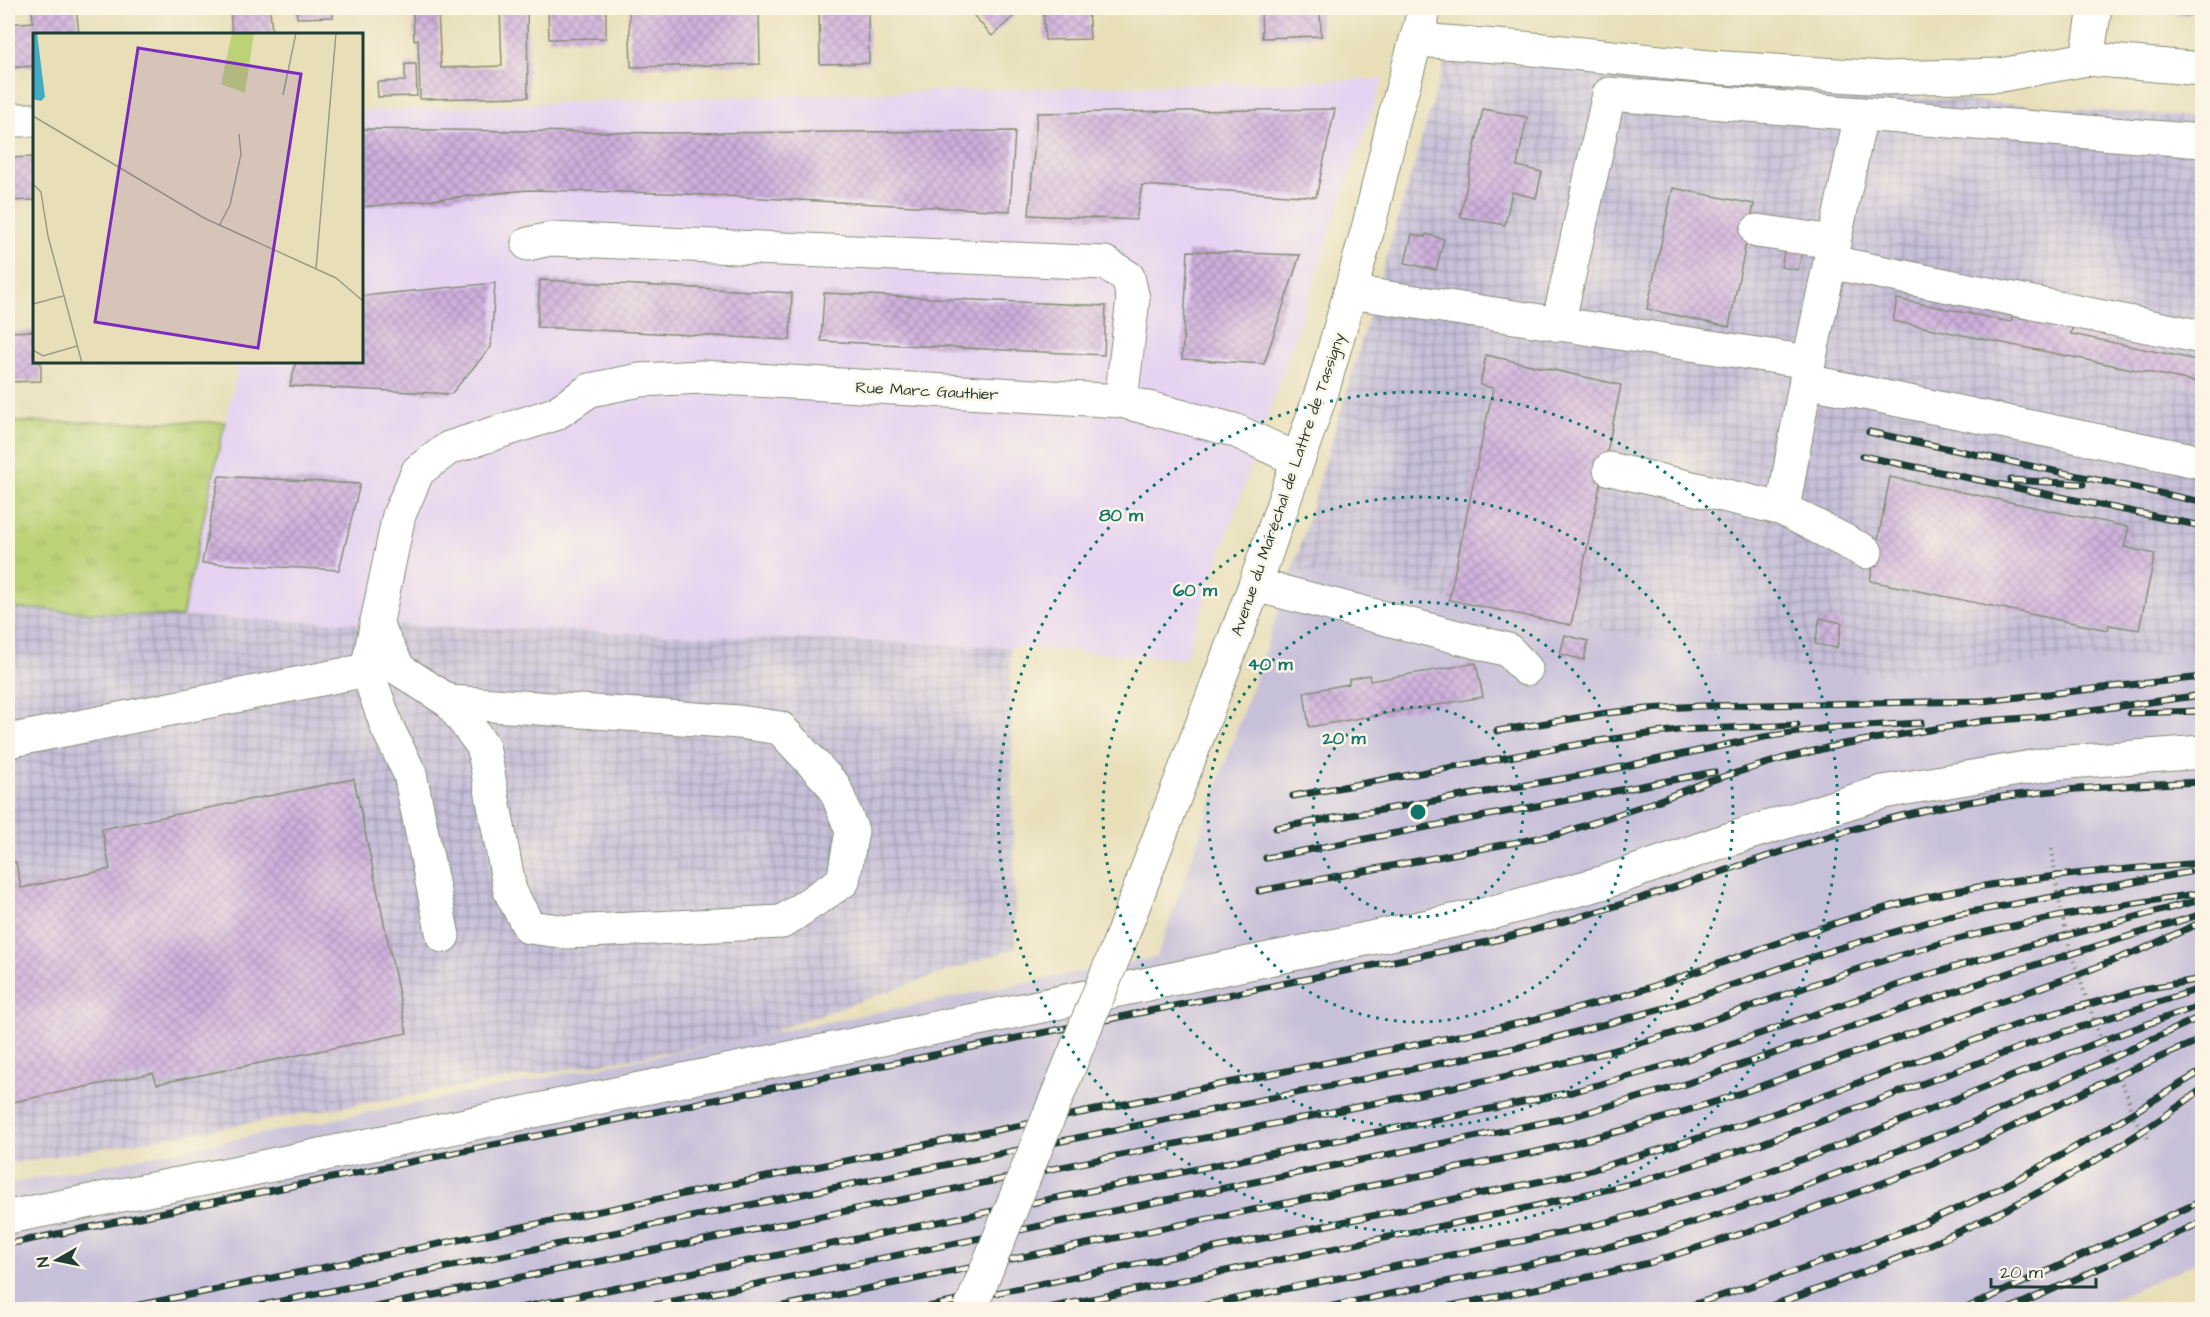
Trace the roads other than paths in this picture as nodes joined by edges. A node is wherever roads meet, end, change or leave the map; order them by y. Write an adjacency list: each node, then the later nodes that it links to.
1 (1425, 8): 3 (street, Avenue du Maréchal de Lattre de Tassigny)
2 (2095, 8): 4 (street)
3 (1418, 40): 4 (street); 13 (street, Avenue du Maréchal de Lattre de Tassigny)
4 (2087, 59): 5 (street)
5 (2202, 69)
6 (1861, 114): 9 (street); 12 (street); 14 (street)
7 (8, 120): 8 (street)
8 (33, 120)
9 (2202, 141)
10 (1757, 231): 12 (street)
11 (528, 244): 17 (street)
12 (1832, 252): 15 (street); 16 (street)
13 (1350, 292): 14 (street); 18 (street, Avenue du Maréchal de Lattre de Tassigny)
14 (1558, 324): 16 (street)
15 (2202, 337)
16 (1808, 371): 19 (street); 21 (street)
17 (1121, 401): 18 (street, Rue Marc Gauthier); 24 (street, Rue Marc Gauthier)
18 (1298, 460): 23 (street, Avenue du Maréchal de Lattre de Tassigny)
19 (2202, 462)
20 (1610, 470): 21 (street)
21 (1783, 509): 22 (street)
22 (1866, 552)
23 (1255, 585): 25 (street); 32 (street, Avenue du Maréchal de Lattre de Tassigny, bridge)
24 (376, 624): 26 (street, Rue Marc Gauthier); 27 (street)
25 (1526, 669)
26 (367, 670): 28 (street); 30 (street)
27 (450, 702): 27 (street)
28 (8, 741)
29 (2202, 752): 31 (street)
30 (443, 936)
31 (8, 1217)
32 (970, 1310)

